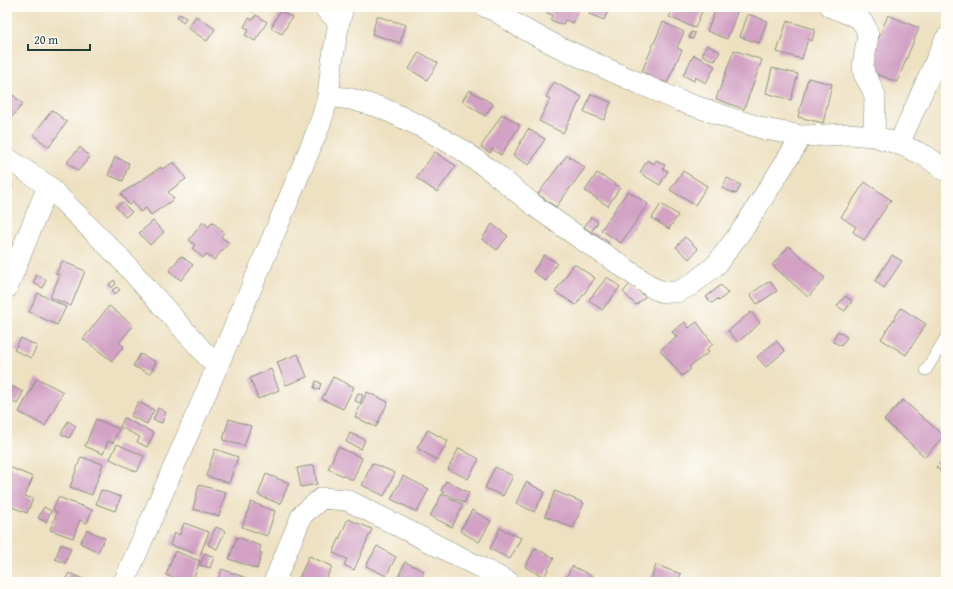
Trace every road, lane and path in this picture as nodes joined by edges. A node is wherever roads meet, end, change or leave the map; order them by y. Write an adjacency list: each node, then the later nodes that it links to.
1 (324, 7): 4 (street)
2 (486, 7): 7 (street)
3 (831, 7): 8 (street)
4 (341, 15): 6 (street)
5 (946, 38): 9 (street)
6 (328, 96): 7 (street); 15 (street)
7 (802, 136): 8 (street)
8 (874, 136): 9 (street)
9 (899, 144): 11 (street)
10 (7, 158): 12 (street)
11 (946, 171)
12 (48, 186): 13 (street); 15 (street)
13 (7, 288)
14 (946, 337): 16 (lane)
15 (217, 367): 17 (street)
16 (926, 370)
17 (124, 582)
18 (274, 582): 19 (street)
19 (509, 582)

